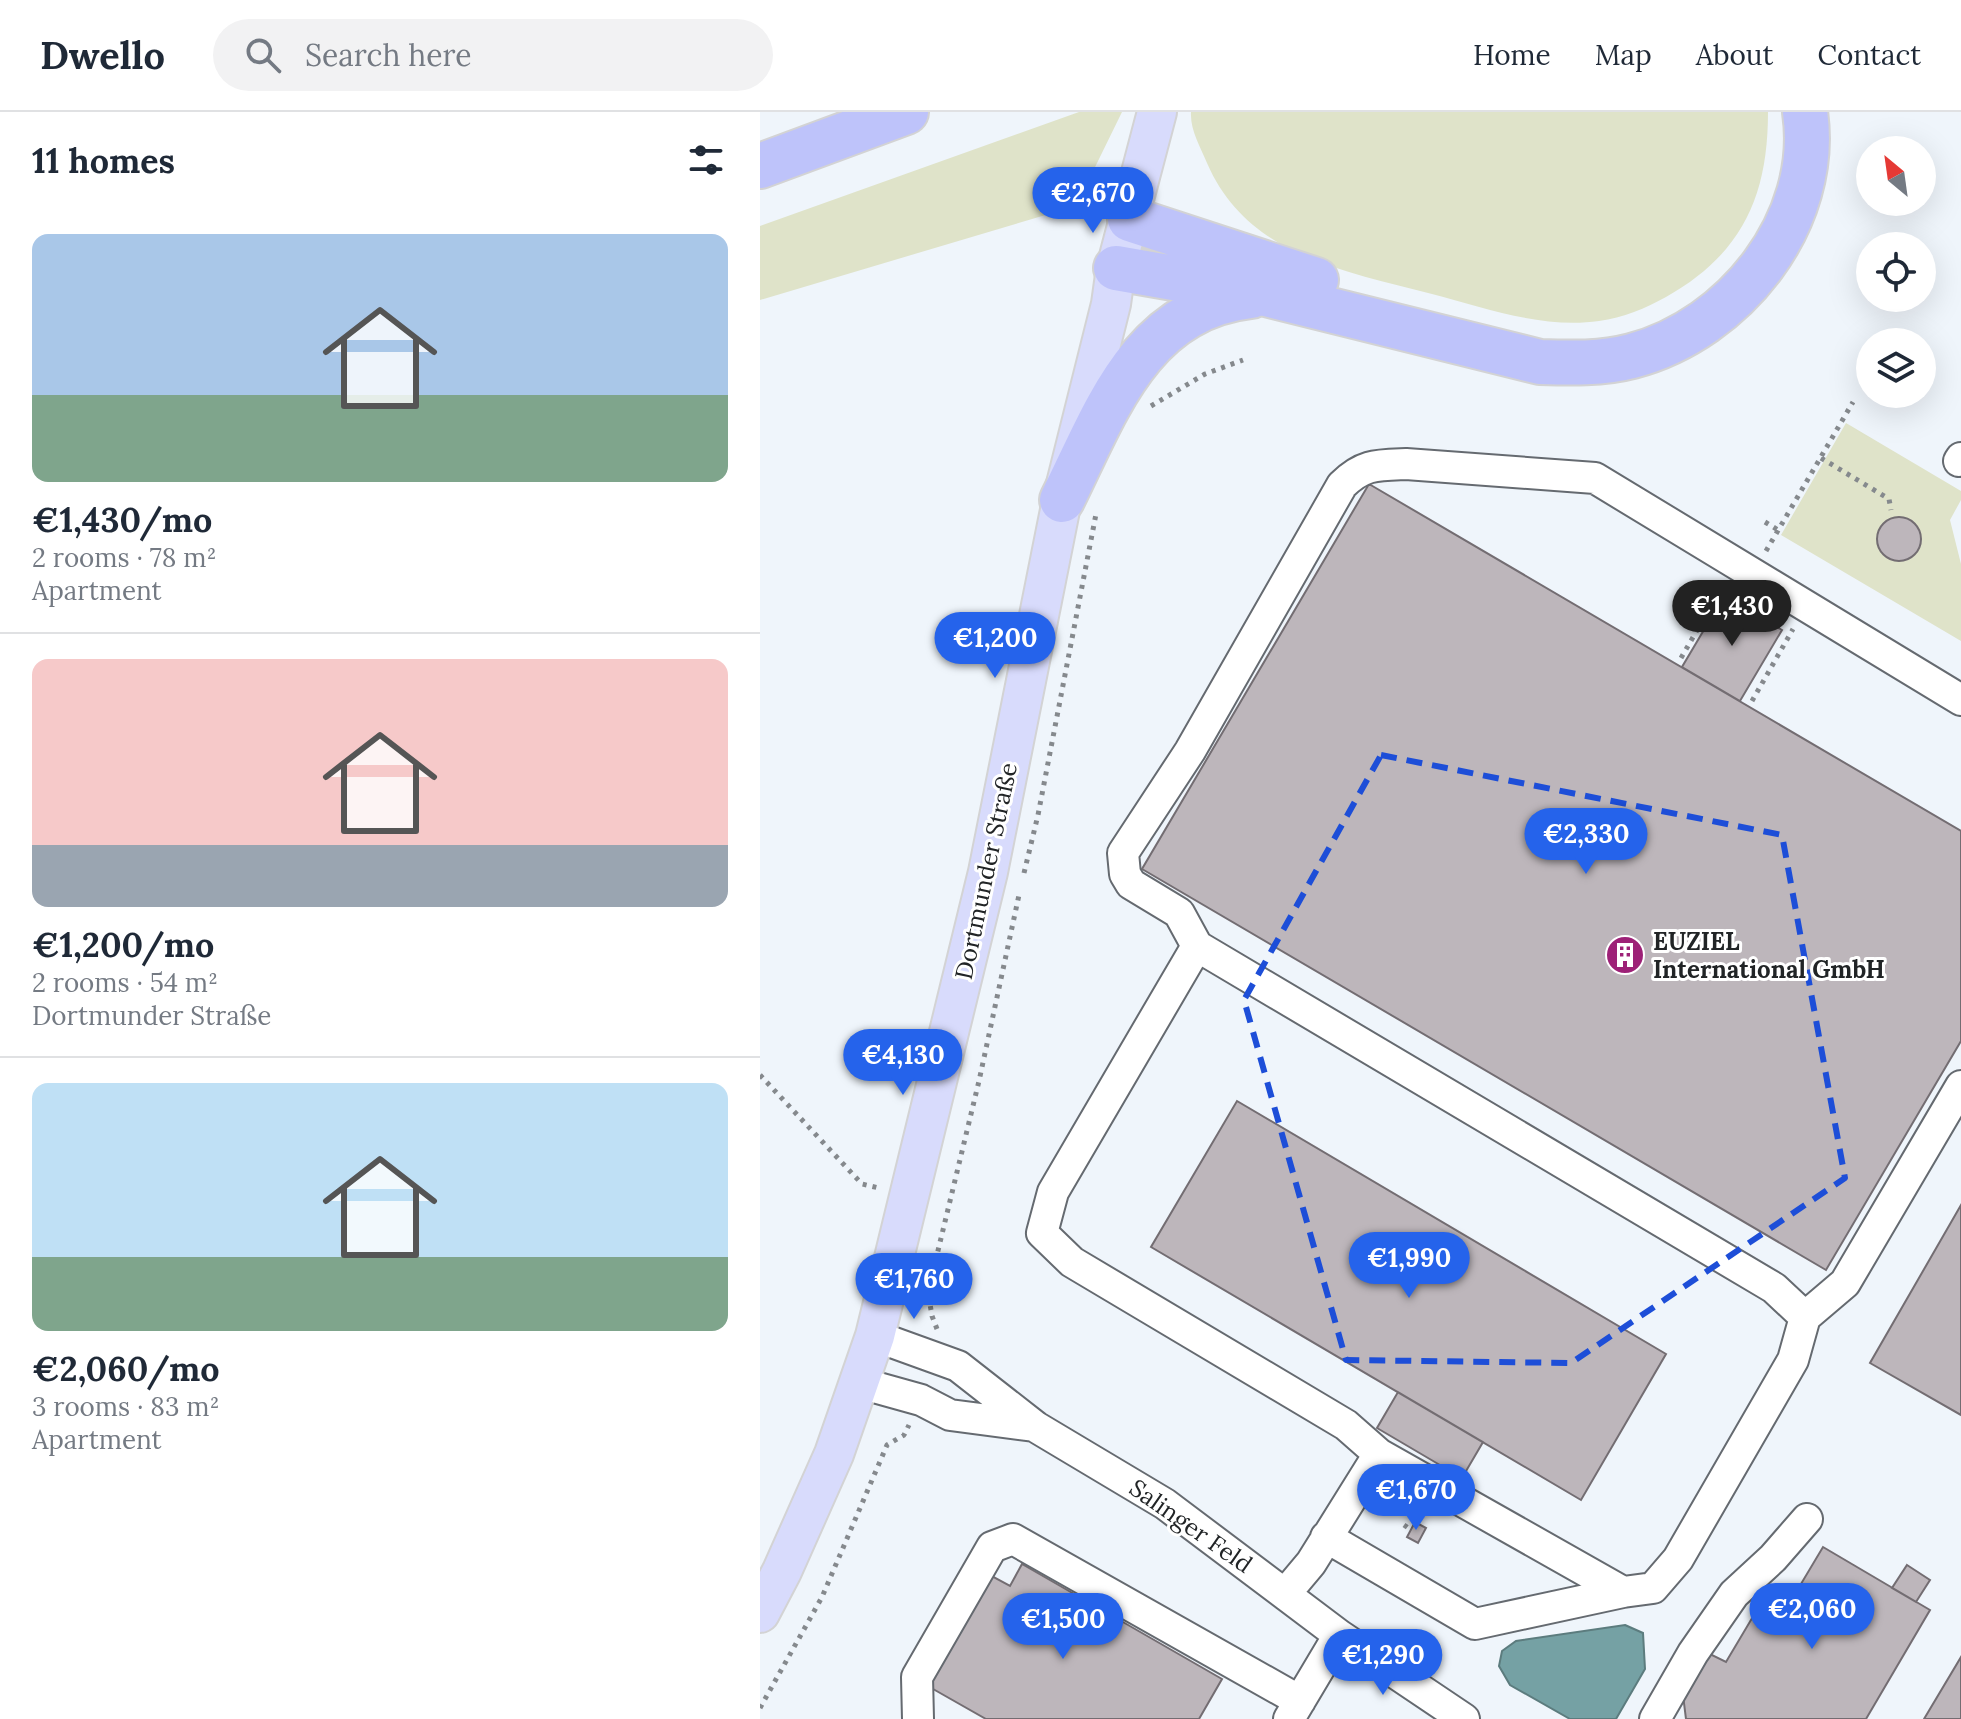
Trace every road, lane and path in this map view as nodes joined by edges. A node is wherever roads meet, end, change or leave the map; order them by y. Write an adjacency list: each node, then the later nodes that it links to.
1 (906, 112): 5 (highway)
2 (1157, 112): 6 (main road, Dortmunder Straße)
3 (1785, 112): 6 (highway)
4 (1805, 112): 8 (highway)
5 (760, 166)
6 (1130, 219): 7 (main road, Dortmunder Straße)
7 (1116, 268): 8 (highway); 13 (main road, Dortmunder Straße)
8 (1266, 294): 13 (highway)
9 (1243, 360): 11 (path)
10 (1853, 402): 12 (path)
11 (1142, 411)
12 (1821, 458): 14 (path); 16 (path)
13 (1062, 500): 25 (main road, Dortmunder Straße)
14 (1891, 510)
15 (1765, 522): 16 (path)
16 (1778, 530): 17 (path)
17 (1753, 573): 19 (path); 20 (street); 22 (street)
18 (1794, 627): 21 (path)
19 (1681, 658)
20 (1961, 700)
21 (1752, 701)
22 (1197, 946): 26 (street); 30 (street)
23 (760, 1075): 25 (path)
24 (1961, 1086): 26 (street)
25 (912, 1193): 27 (main road, Dortmunder Straße)
26 (1805, 1317): 35 (street)
27 (875, 1336): 28 (main road, Dortmunder Straße); 29 (street, Salinger Feld)
28 (860, 1383): 29 (street, Salinger Feld); 37 (main road, Dortmunder Straße)
29 (1036, 1427): 36 (street, Salinger Feld)
30 (1379, 1454): 34 (street); 35 (street)
31 (1807, 1519): 42 (street)
32 (1404, 1525): 33 (path)
33 (1411, 1530)
34 (1326, 1537): 35 (street); 36 (street)
35 (1623, 1592)
36 (1285, 1594): 38 (street, Salinger Feld)
37 (760, 1613)
38 (1339, 1635): 39 (street); 41 (street, Salinger Feld)
39 (1294, 1710): 40 (street)
40 (918, 1719)
41 (1464, 1719)
42 (1655, 1719)

